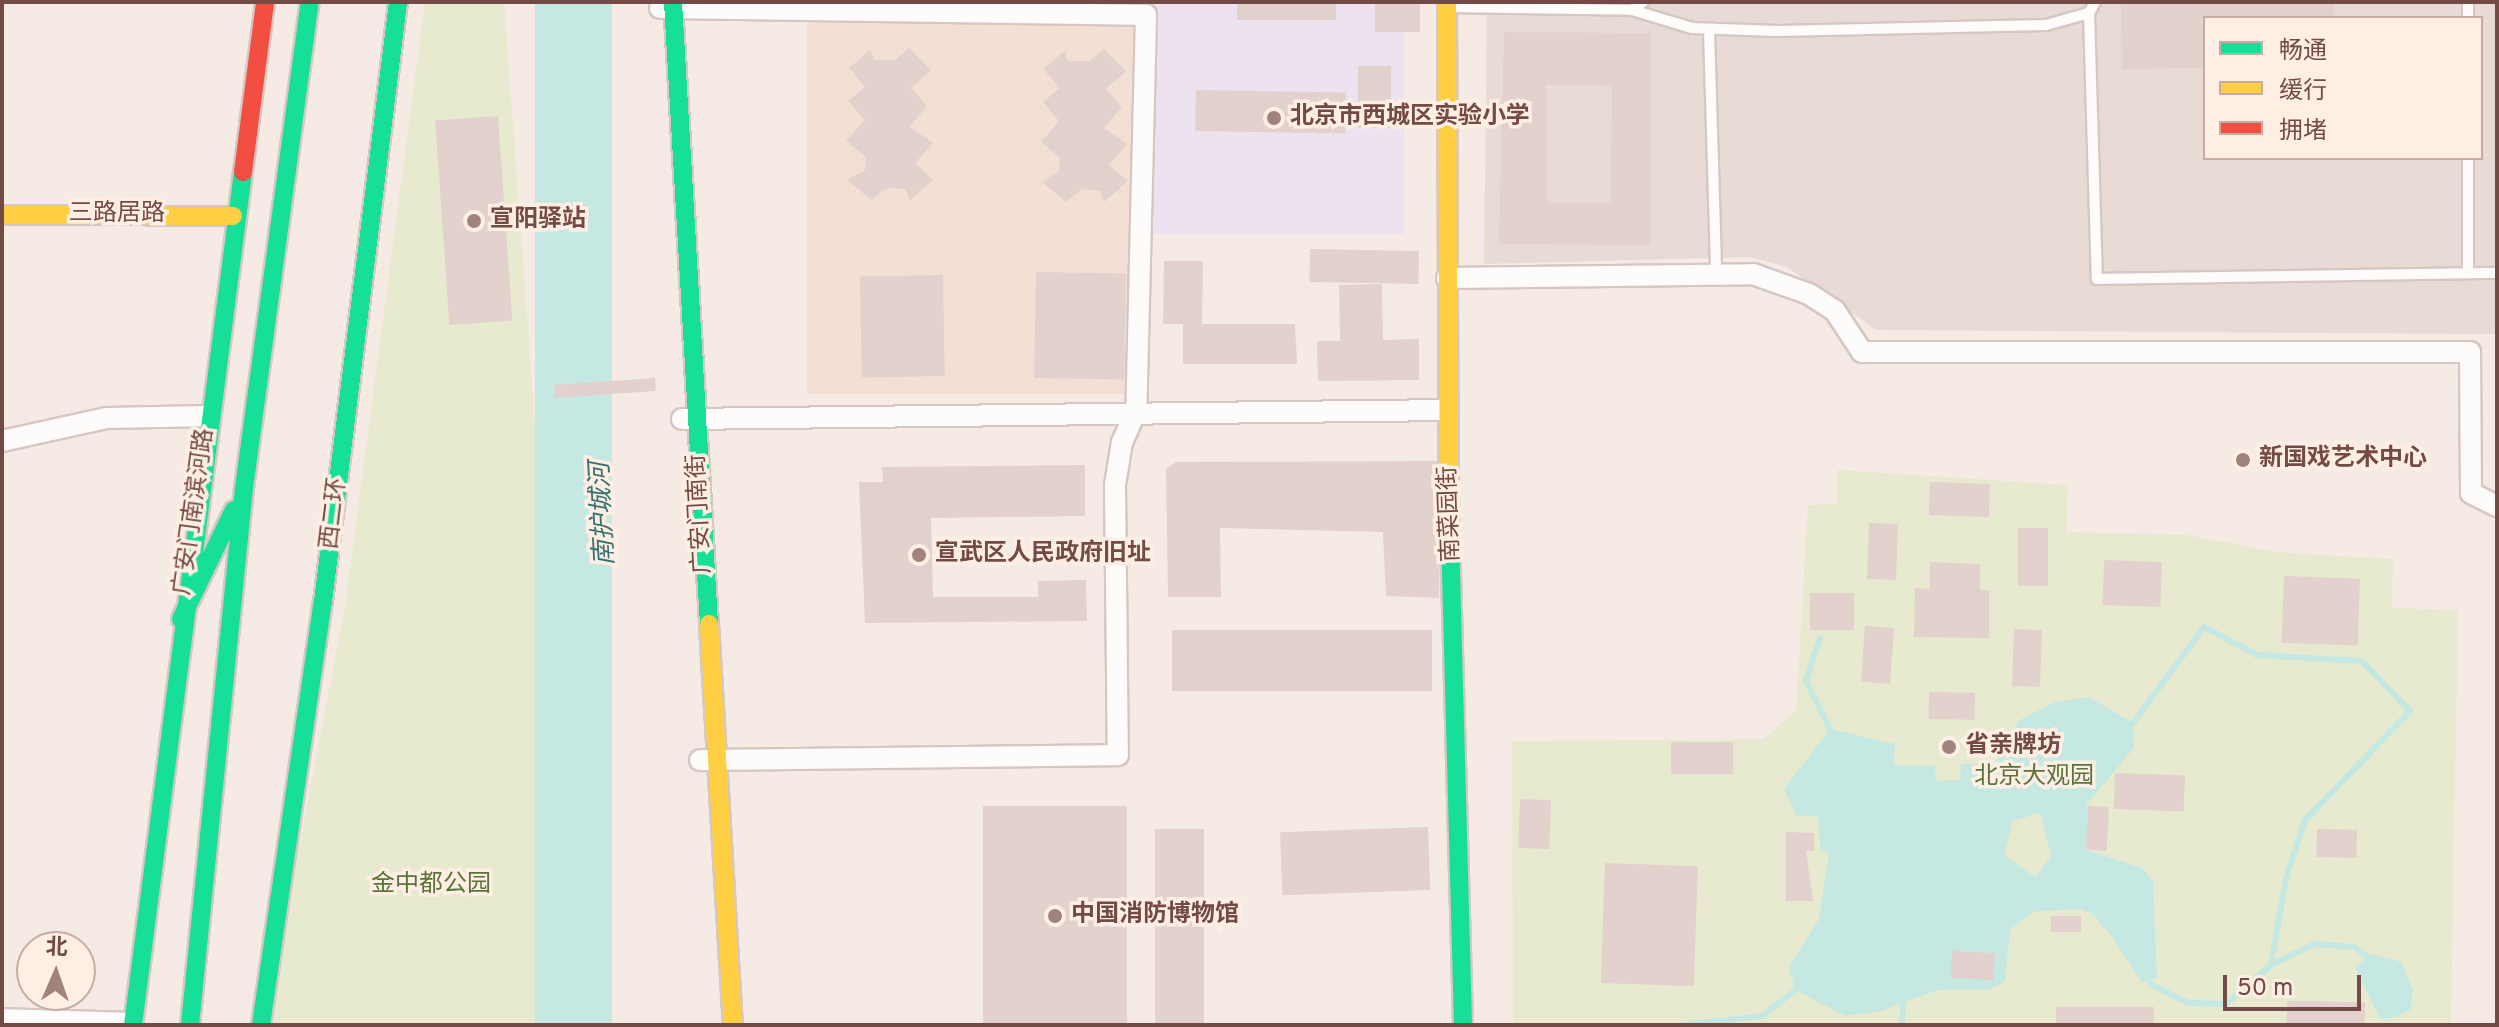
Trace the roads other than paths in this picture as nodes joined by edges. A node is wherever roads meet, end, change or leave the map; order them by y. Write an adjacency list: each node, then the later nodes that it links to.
1 (265, 2): 13 (main road, 广安门南滨河路)
2 (310, 2): 23 (main road)
3 (398, 2): 30 (main road, 西二环)
4 (1643, 2): 8 (lane)
5 (2095, 2): 9 (lane)
6 (666, 5): 19 (street); 21 (main road, 广安门南街)
7 (1447, 5): 8 (lane); 17 (main road, 南菜园街)
8 (1632, 10): 10 (lane)
9 (2089, 13): 10 (lane); 15 (lane)
10 (1709, 30): 14 (lane)
11 (2468, 160): 15 (lane)
12 (2, 215): 13 (main road, 三路居路)
13 (233, 216): 20 (main road, 广安门南滨河路)
14 (1716, 273): 17 (street); 24 (street)
15 (2468, 273): 16 (lane)
16 (2497, 273)
17 (1447, 278): 18 (main road, 南菜园街)
18 (1447, 410): 19 (street); 33 (main road, 南菜园街)
19 (1136, 411): 21 (street); 26 (street)
20 (208, 416): 22 (street); 25 (main road, 广安门南滨河路)
21 (689, 419): 26 (main road, 广安门南街)
22 (2, 441)
23 (244, 488): 25 (main road); 29 (main road)
24 (2497, 506)
25 (181, 619): 28 (main road, 广安门南滨河路)
26 (708, 760): 31 (main road, 广安门南街); 32 (main road, 广安门南街)
27 (2, 1019): 28 (street)
28 (133, 1024)
29 (190, 1025)
30 (261, 1025)
31 (717, 1025)
32 (733, 1025)
33 (1463, 1025)

